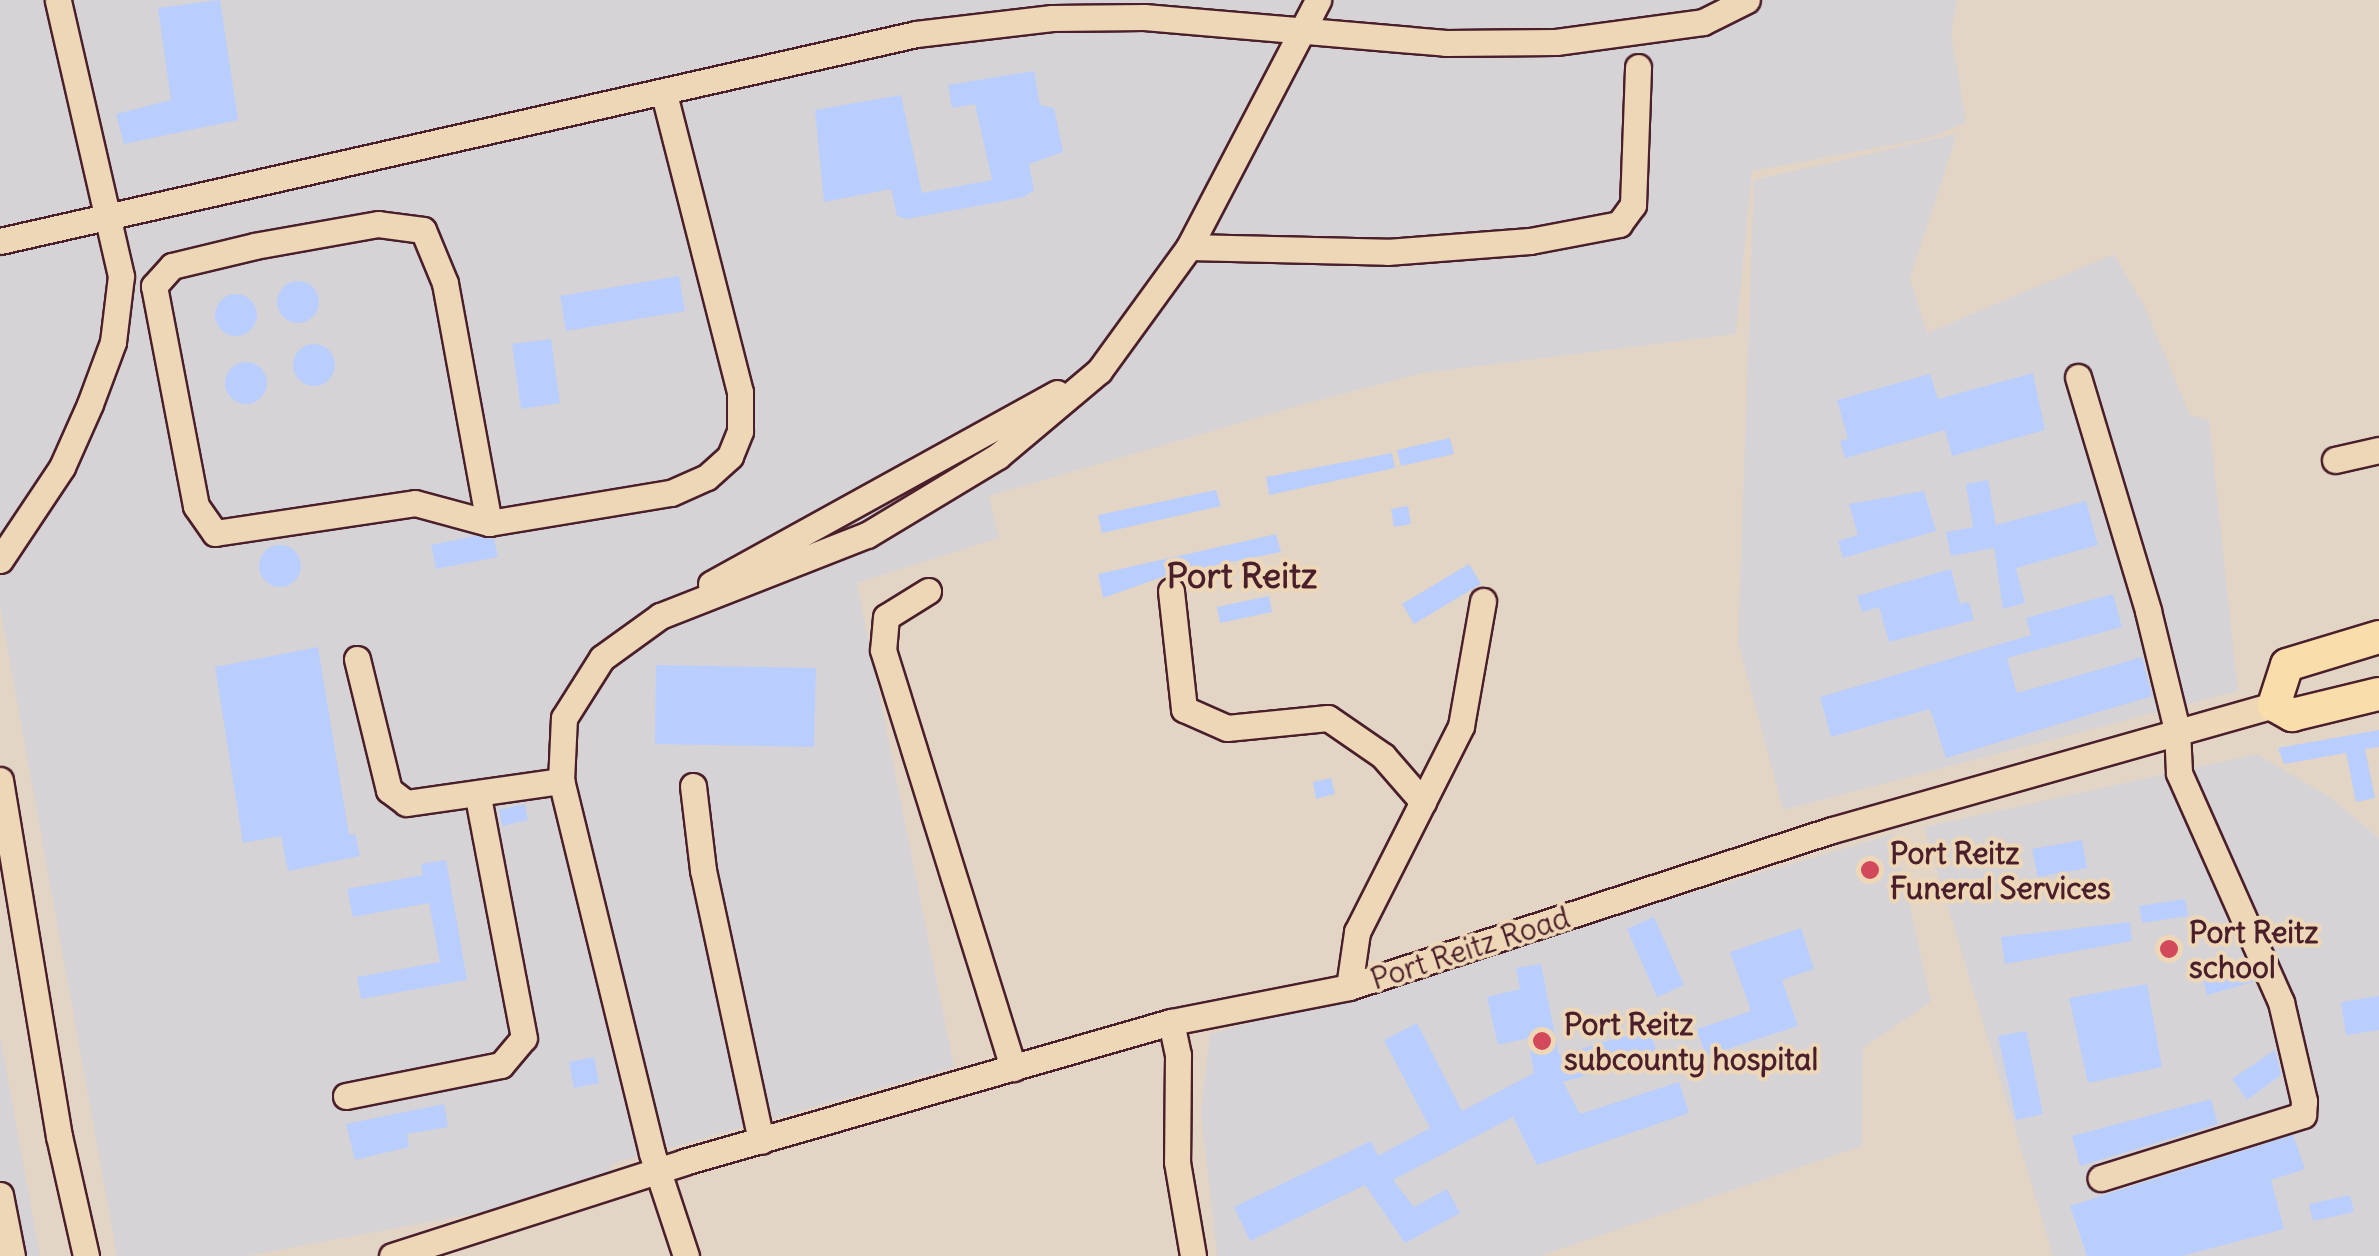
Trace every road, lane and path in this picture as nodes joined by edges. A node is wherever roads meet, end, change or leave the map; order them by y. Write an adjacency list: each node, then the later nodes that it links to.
1 (58, 0): 7 (street)
2 (1318, 0): 4 (street)
3 (1747, 0): 4 (street)
4 (1303, 28): 6 (street); 9 (street)
5 (1638, 67): 9 (street)
6 (664, 94): 7 (street); 14 (street)
7 (108, 222): 8 (street); 15 (street)
8 (0, 242)
9 (1190, 246): 10 (street)
10 (1099, 372): 19 (street); 19 (street)
11 (2078, 377): 24 (street)
12 (2379, 450): 13 (street)
13 (2335, 460)
14 (489, 523): 14 (street)
15 (0, 560)
16 (928, 591): 32 (street)
17 (1171, 591): 29 (street)
18 (1483, 601): 29 (street)
19 (660, 616): 26 (street)
20 (2379, 637): 23 (main road)
21 (358, 659): 28 (street)
22 (2379, 694): 23 (main road, Port Reitz Road)
23 (2274, 704): 24 (street, Port Reitz Road)
24 (2178, 730): 30 (street, Port Reitz Road); 36 (street)
25 (0, 780): 39 (street)
26 (562, 781): 28 (street); 35 (street)
27 (692, 786): 34 (street)
28 (478, 796): 33 (street)
29 (1424, 802): 30 (street)
30 (1349, 987): 31 (street, Port Reitz Road)
31 (1171, 1022): 32 (street, Port Reitz Road); 42 (street)
32 (1013, 1068): 34 (street, Port Reitz Road)
33 (346, 1096)
34 (761, 1141): 35 (street, Port Reitz Road)
35 (661, 1173): 40 (street, Port Reitz Road); 41 (street)
36 (2101, 1178)
37 (0, 1195): 38 (street)
38 (12, 1256)
39 (86, 1256)
40 (392, 1256)
41 (686, 1256)
42 (1193, 1256)

